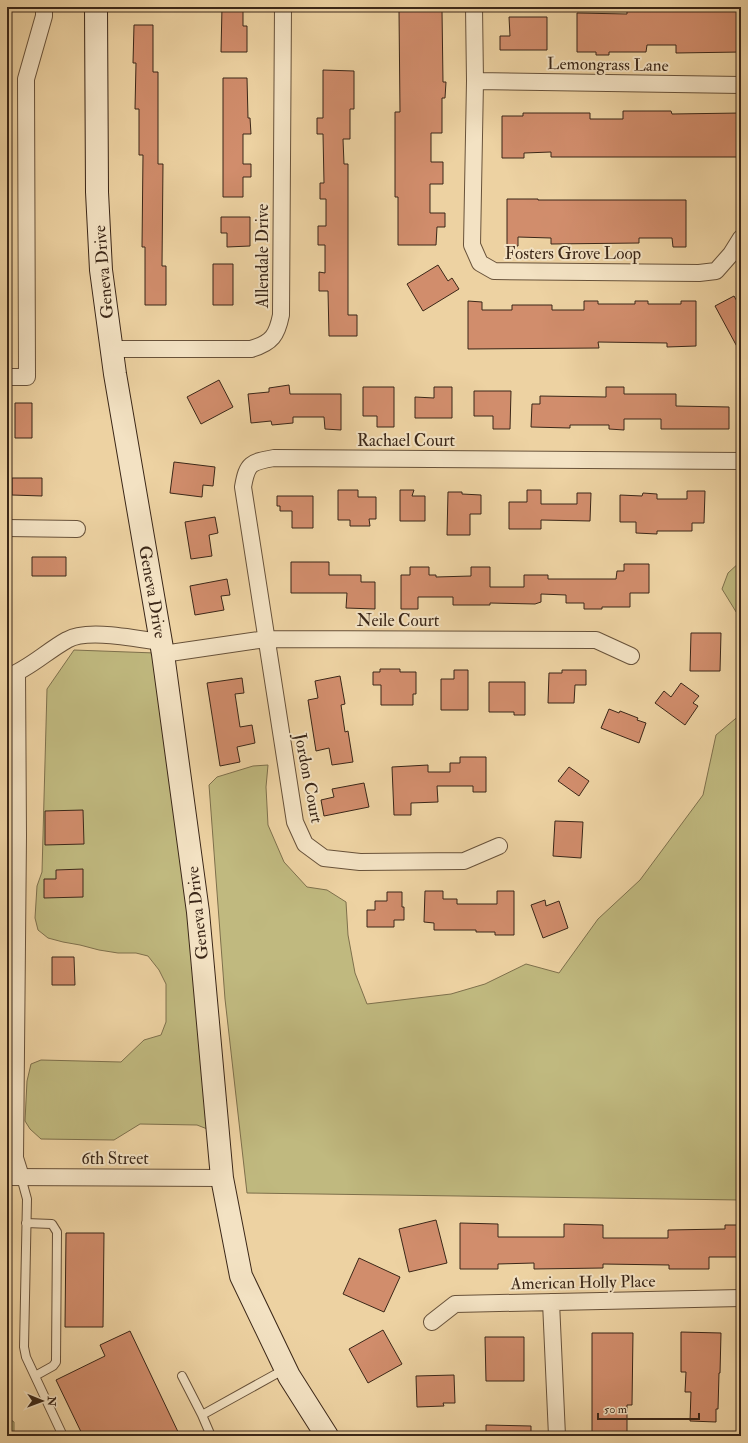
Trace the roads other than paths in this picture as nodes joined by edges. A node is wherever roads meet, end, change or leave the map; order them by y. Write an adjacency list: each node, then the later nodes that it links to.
1 (44, 7): 9 (street)
2 (96, 7): 8 (main road, Geneva Drive)
3 (282, 7): 8 (street, Allendale Drive)
4 (474, 7): 5 (street, Fosters Grove Loop)
5 (475, 81): 6 (street, Lemongrass Lane); 7 (street, Fosters Grove Loop)
6 (741, 85)
7 (741, 238)
8 (111, 349): 14 (main road, Geneva Drive)
9 (7, 377)
10 (741, 461): 13 (street, Rachael Court)
11 (7, 528): 12 (street)
12 (77, 529)
13 (266, 639): 14 (street, Neile Court); 15 (street, Neile Court); 18 (street, Jordon Court)
14 (162, 648): 16 (street, Neile Court); 21 (main road, Geneva Drive)
15 (631, 656)
16 (12, 675): 17 (street)
17 (12, 835): 19 (street)
18 (498, 846)
19 (12, 992): 20 (street)
20 (14, 1177): 21 (street, 6th Street); 22 (lane)
21 (222, 1178): 26 (main road, Geneva Drive)
22 (26, 1223): 27 (lane); 27 (lane)
23 (741, 1298): 24 (street, American Holly Place)
24 (551, 1302): 25 (street, American Holly Place); 33 (street)
25 (432, 1322)
26 (286, 1368): 29 (lane); 32 (main road, Geneva Drive)
27 (35, 1376): 30 (lane)
28 (182, 1376): 29 (lane)
29 (202, 1415): 31 (lane)
30 (63, 1436)
31 (211, 1436)
32 (326, 1436)
33 (557, 1436)

